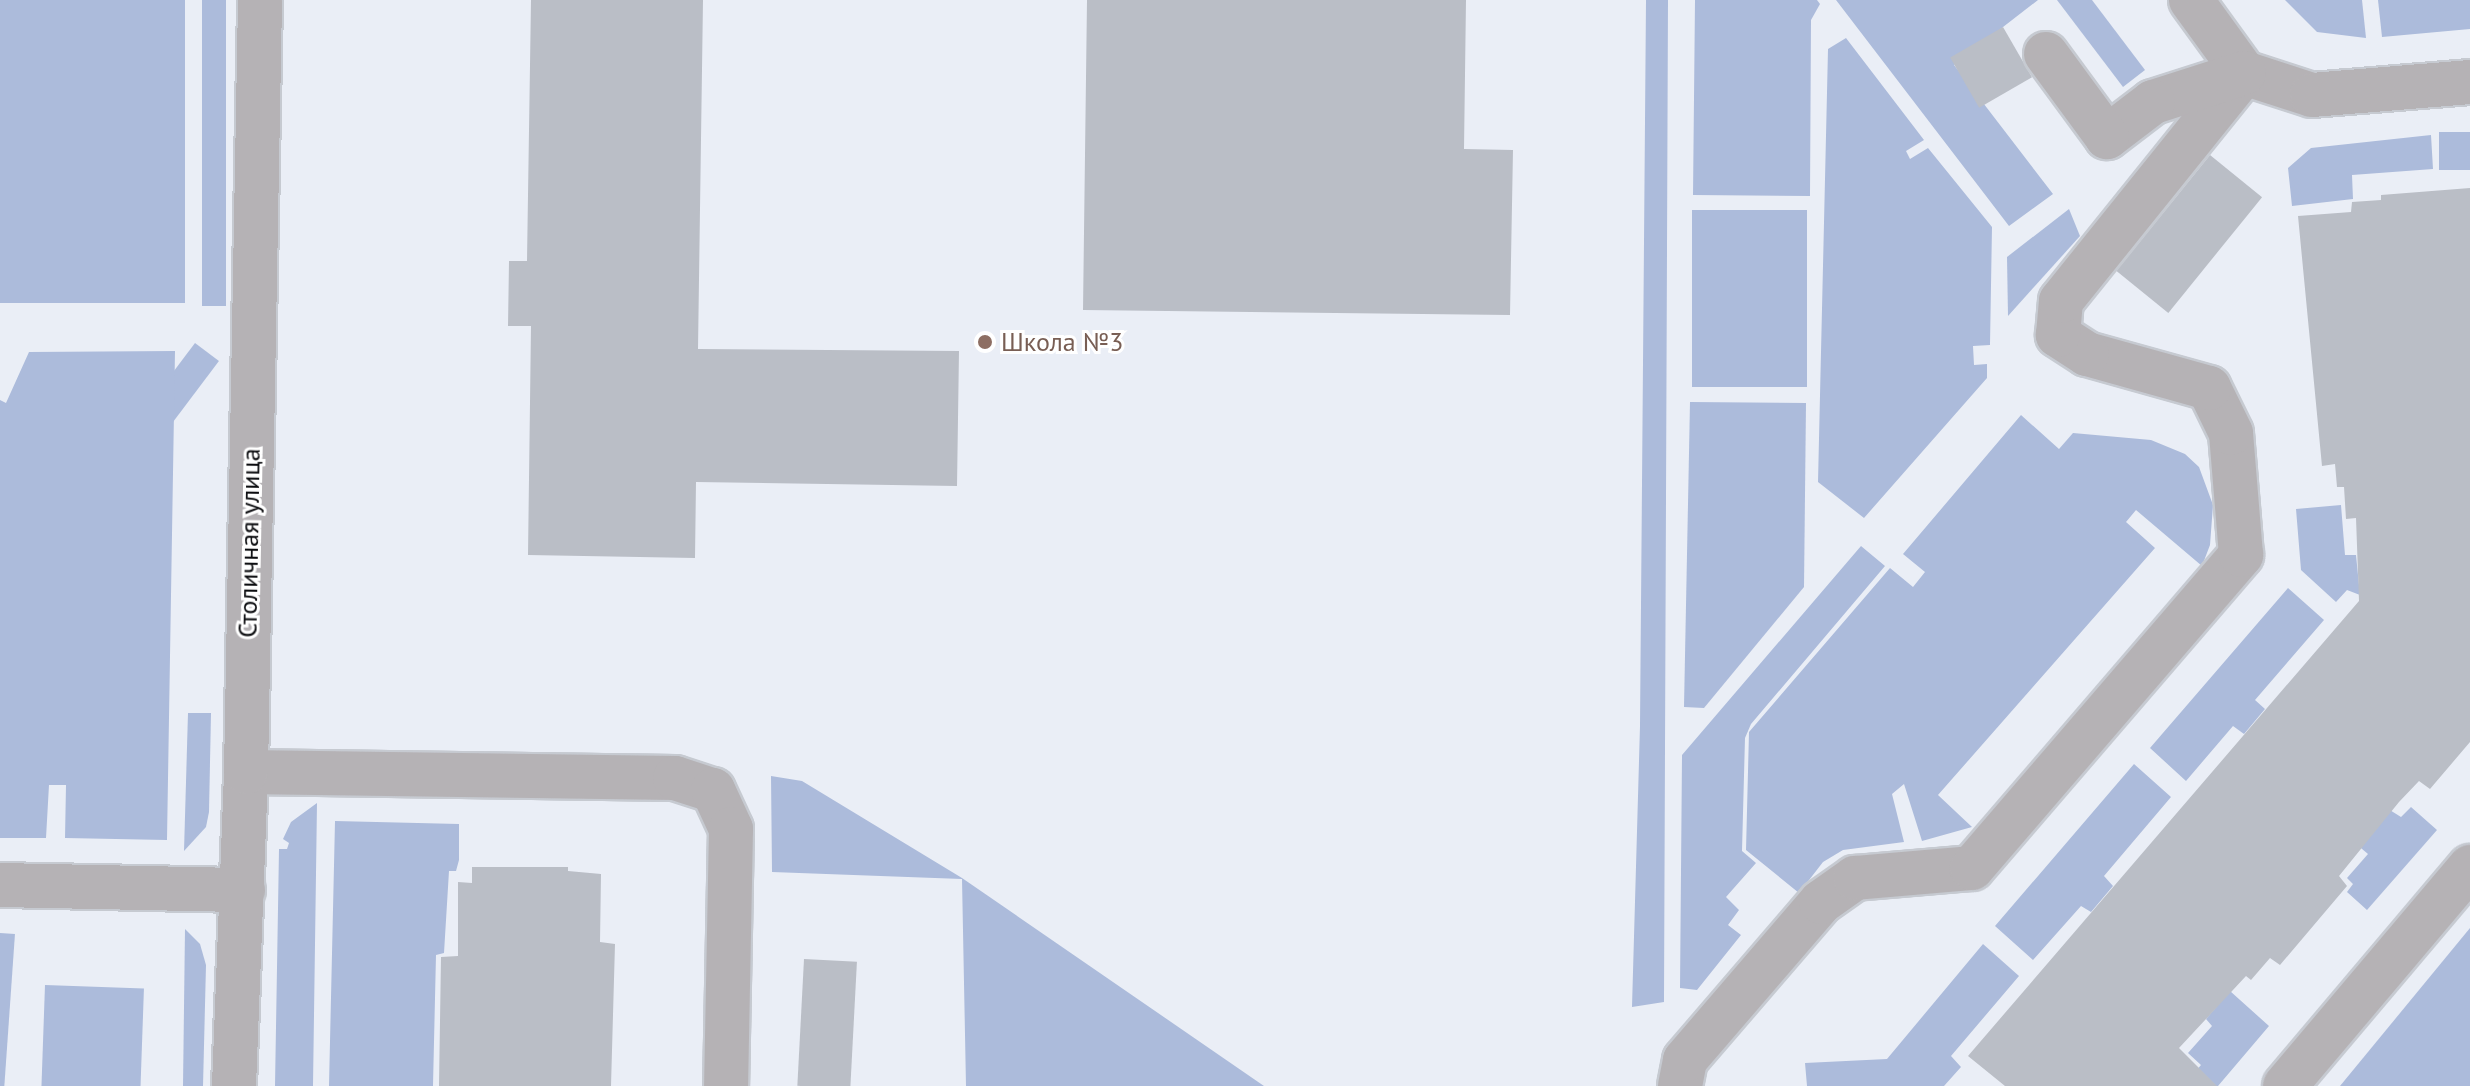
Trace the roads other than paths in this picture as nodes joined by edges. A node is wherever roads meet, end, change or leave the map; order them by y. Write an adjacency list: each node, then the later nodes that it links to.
1 (260, 0): 6 (street, Столичная улица)
2 (2191, 0): 4 (street)
3 (2046, 54): 4 (street)
4 (2244, 73): 5 (street); 12 (street)
5 (2470, 82)
6 (246, 772): 9 (street, Столичная улица); 11 (street)
7 (2470, 867): 13 (street)
8 (0, 885): 9 (street)
9 (243, 890): 10 (street, Столичная улица)
10 (234, 1086)
11 (726, 1086)
12 (1680, 1086)
13 (2285, 1086)

